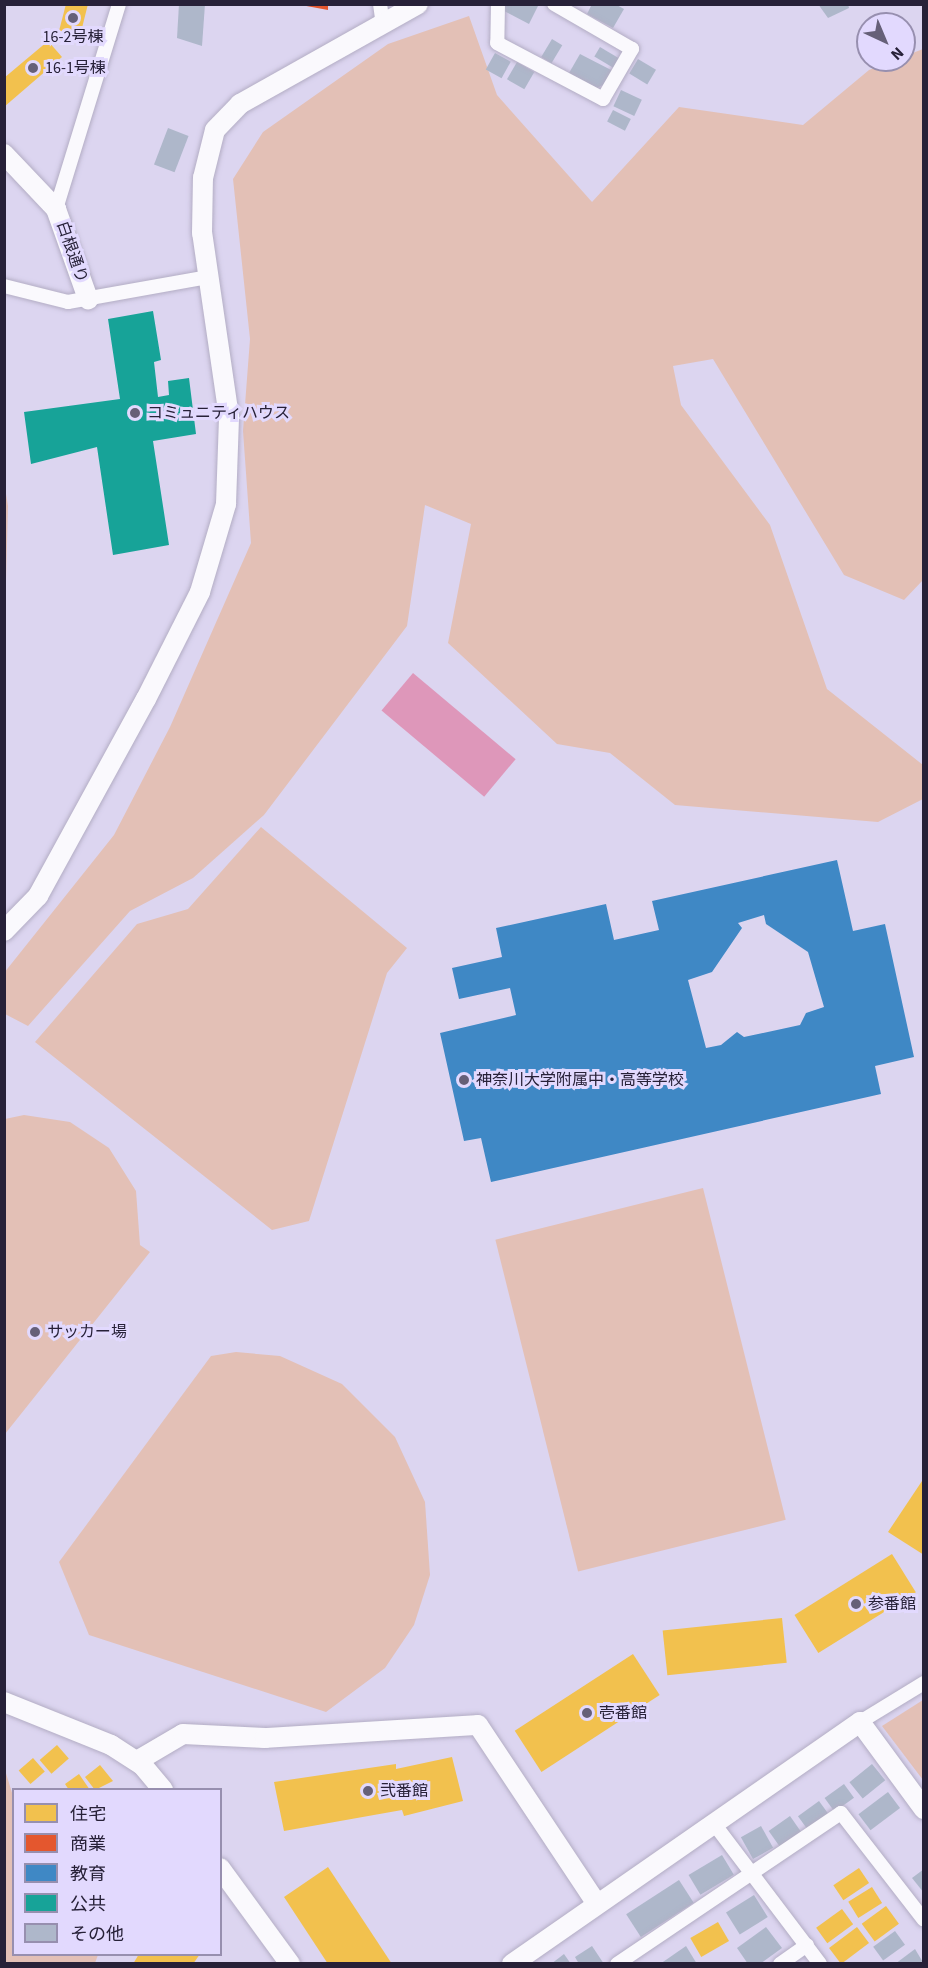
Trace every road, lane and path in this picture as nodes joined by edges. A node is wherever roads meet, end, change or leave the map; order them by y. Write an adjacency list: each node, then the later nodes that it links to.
1 (119, 4): 8 (street)
2 (380, 4): 6 (street)
3 (418, 4): 6 (street)
4 (498, 4): 5 (street)
5 (554, 4)
6 (383, 25): 9 (street)
7 (4, 154): 8 (street, 白根通り)
8 (56, 209): 11 (street, 白根通り)
9 (208, 277): 11 (street); 12 (street)
10 (4, 286): 11 (street)
11 (87, 299)
12 (4, 931)
13 (924, 1683): 15 (street)
14 (4, 1702): 16 (street)
15 (860, 1722): 18 (street); 19 (street)
16 (136, 1761): 17 (street); 22 (street)
17 (161, 1788)
18 (924, 1809)
19 (715, 1825): 21 (street); 22 (street)
20 (222, 1871): 25 (street)
21 (752, 1875): 23 (street); 24 (street); 27 (street)
22 (597, 1904): 26 (street)
23 (924, 1920)
24 (807, 1945): 28 (street); 29 (street)
25 (290, 1964)
26 (512, 1964)
27 (617, 1964)
28 (780, 1964)
29 (820, 1964)

